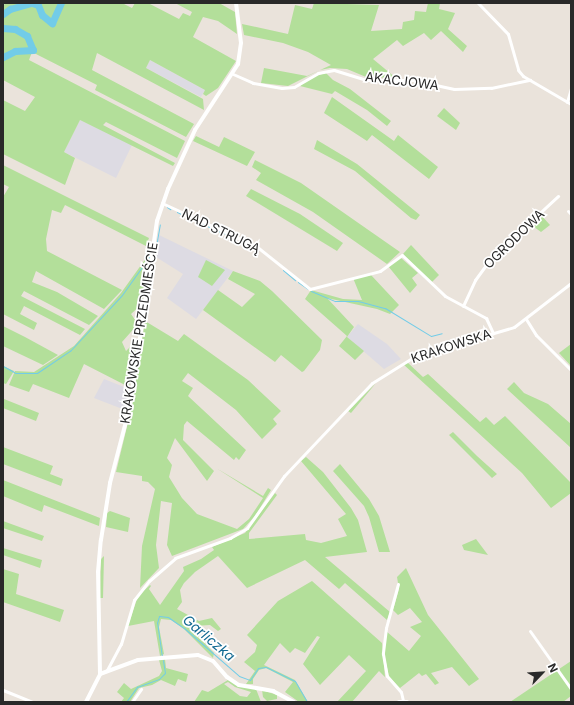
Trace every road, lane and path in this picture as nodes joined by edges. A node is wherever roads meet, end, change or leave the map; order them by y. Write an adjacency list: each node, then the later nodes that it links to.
1 (236, 3): 3 (main road, KRAKOWSKIE PRZEDMIEŚCIE)
2 (478, 3): 4 (street)
3 (233, 74): 4 (street, AKACJOWA); 9 (main road, KRAKOWSKIE PRZEDMIEŚCIE)
4 (530, 80): 6 (street)
5 (571, 88): 6 (street)
6 (567, 102): 7 (street)
7 (571, 104)
8 (558, 196): 13 (street, OGRODOWA)
9 (162, 203): 13 (street, NAD STRUGĄ); 20 (main road, KRAKOWSKIE PRZEDMIEŚCIE)
10 (568, 211): 11 (street)
11 (571, 214)
12 (571, 283): 14 (street, KRAKOWSKA)
13 (463, 306): 15 (street, NAD STRUGĄ)
14 (526, 320): 15 (street, KRAKOWSKA); 16 (street)
15 (493, 333): 19 (street, KRAKOWSKA)
16 (571, 370)
17 (398, 584): 28 (street)
18 (530, 631): 22 (street)
19 (107, 670): 20 (main road); 27 (main road)
20 (100, 674): 25 (main road, KRAKOWSKIE PRZEDMIEŚCIE)
21 (141, 689): 26 (street)
22 (571, 689)
23 (3, 690): 24 (street)
24 (32, 702)
25 (86, 702)
26 (132, 702)
27 (294, 702)
28 (403, 702)

